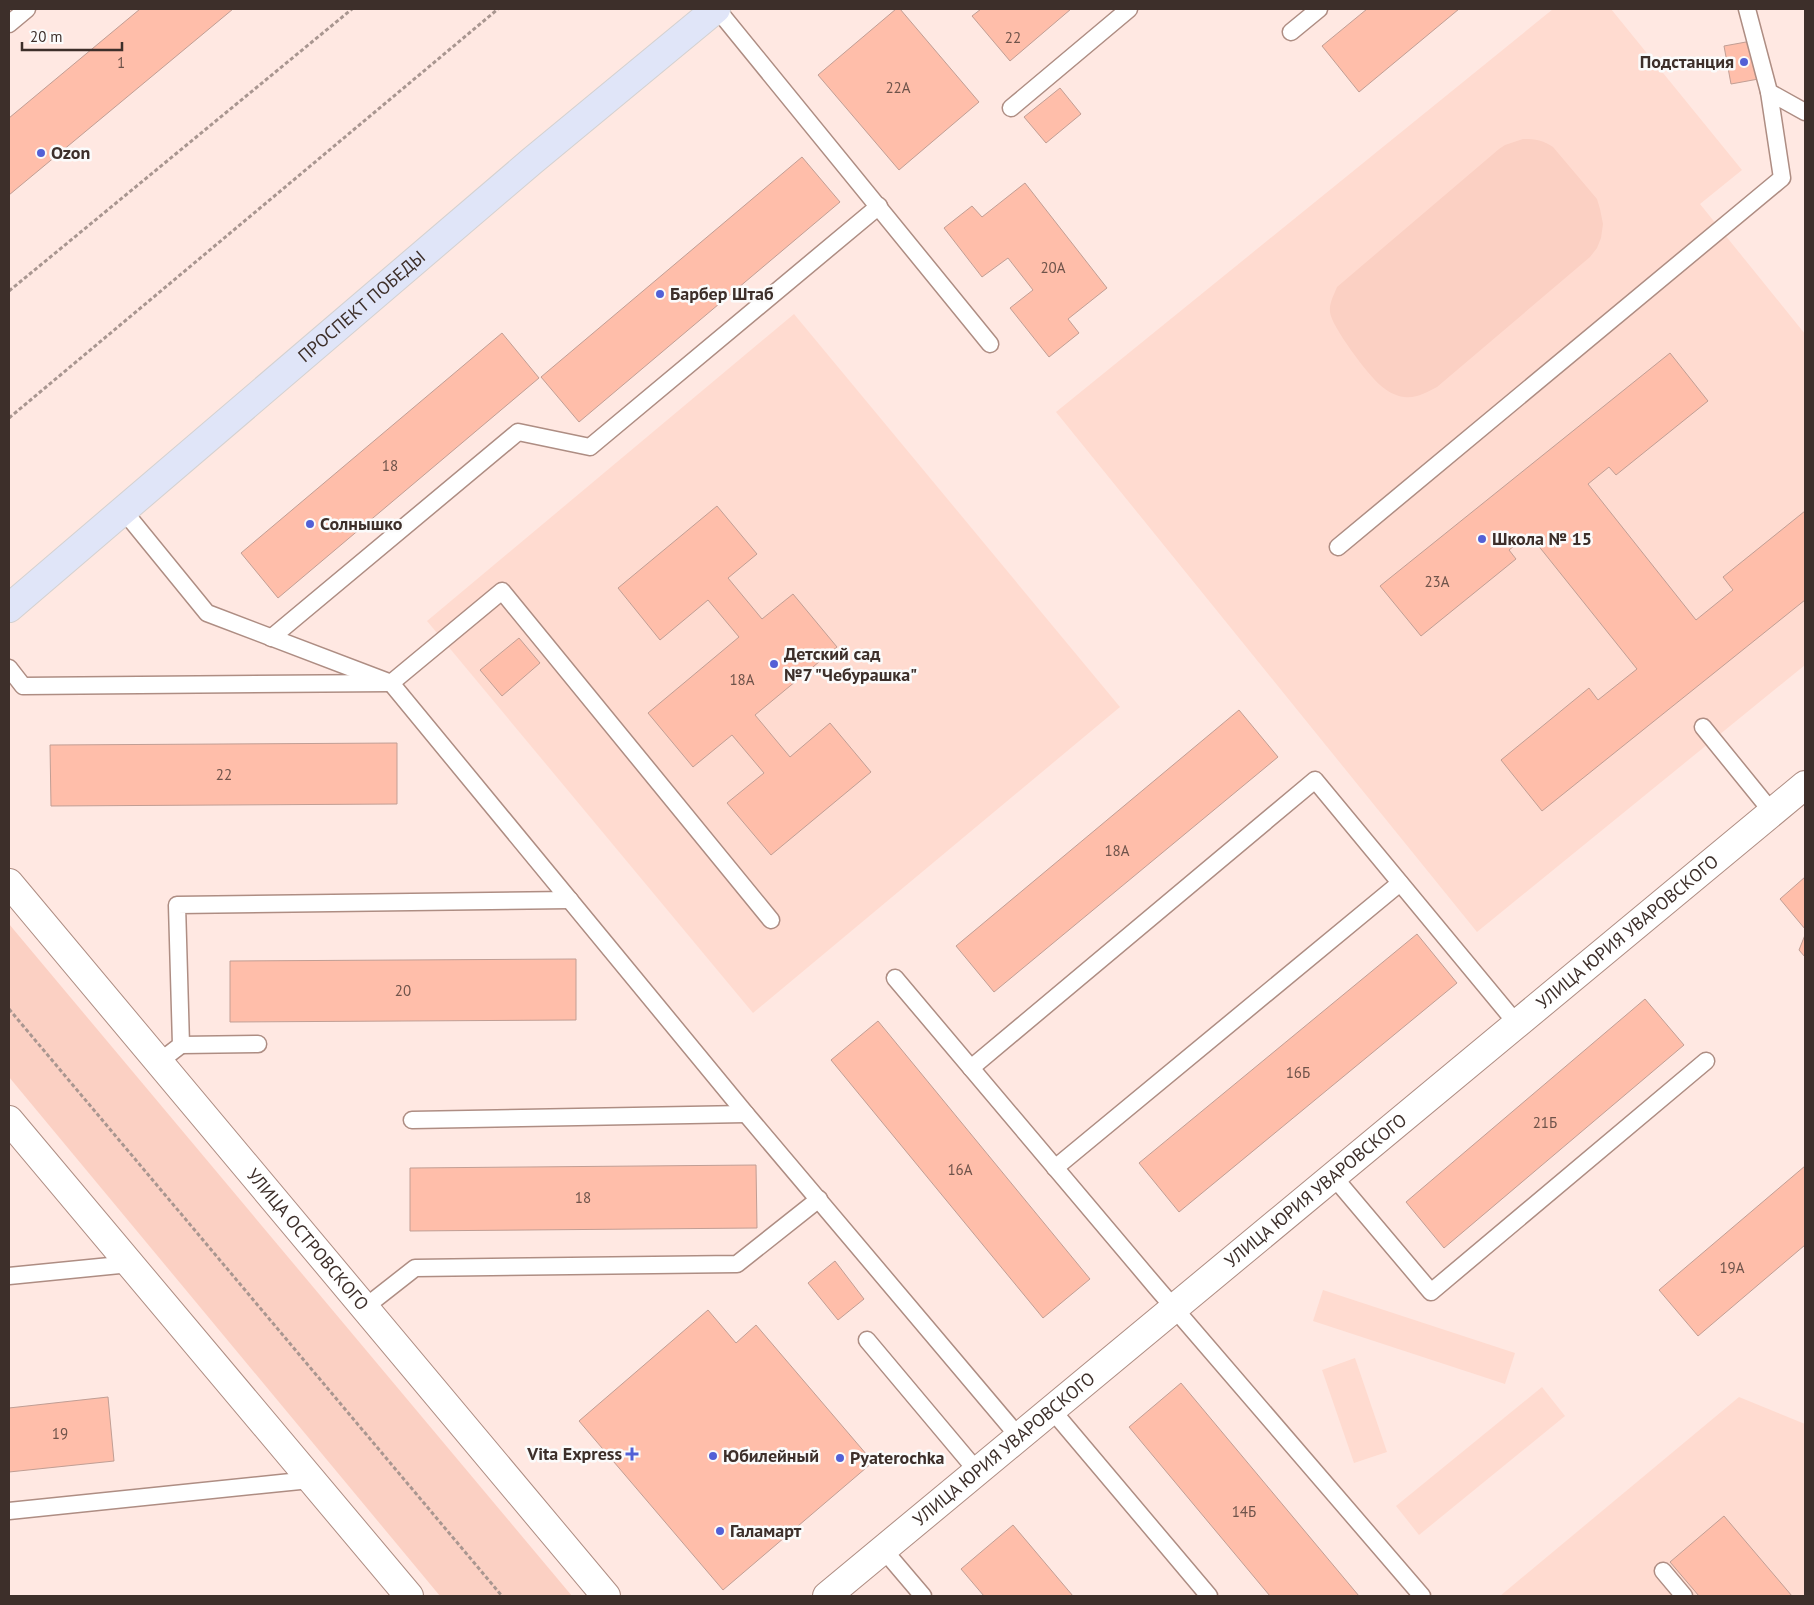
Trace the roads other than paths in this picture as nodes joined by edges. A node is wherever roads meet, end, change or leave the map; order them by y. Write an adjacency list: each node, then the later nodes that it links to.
1 (27, 9): 6 (lane)
2 (717, 9): 11 (lane); 13 (main road, ПРОСПЕКТ ПОБЕДЫ)
3 (1129, 9): 9 (lane)
4 (1319, 9): 7 (lane)
5 (1747, 9): 8 (lane)
6 (9, 24)
7 (1291, 32)
8 (1769, 92): 10 (lane); 14 (lane)
9 (1011, 108)
10 (1805, 112)
11 (879, 206): 12 (lane); 16 (lane)
12 (990, 344)
13 (123, 510): 15 (main road, ПРОСПЕКТ ПОБЕДЫ); 16 (lane)
14 (1338, 547)
15 (9, 608)
16 (271, 638): 18 (lane)
17 (9, 668): 18 (lane)
18 (392, 683): 24 (lane); 25 (lane)
19 (1703, 727): 21 (lane)
20 (1805, 785): 21 (main road, УЛИЦА ЮРИЯ УВАРОВСКОГО)
21 (1772, 812): 27 (main road, УЛИЦА ЮРИЯ УВАРОВСКОГО)
22 (9, 883): 30 (main road, УЛИЦА ОСТРОВСКОГО)
23 (1400, 883): 27 (lane); 32 (lane); 36 (lane)
24 (570, 900): 29 (lane); 33 (lane)
25 (771, 920)
26 (895, 978): 32 (lane)
27 (1517, 1024): 37 (main road, УЛИЦА ЮРИЯ УВАРОВСКОГО)
28 (258, 1044): 29 (lane)
29 (181, 1045): 30 (lane)
30 (159, 1062): 41 (main road, УЛИЦА ОСТРОВСКОГО)
31 (1706, 1062): 37 (lane)
32 (972, 1068): 36 (lane)
33 (746, 1114): 35 (lane); 38 (lane)
34 (9, 1120): 39 (main road)
35 (412, 1120)
36 (1054, 1168): 42 (lane)
37 (1333, 1176): 42 (main road, УЛИЦА ЮРИЯ УВАРОВСКОГО)
38 (819, 1199): 41 (lane); 45 (lane)
39 (130, 1264): 40 (lane); 47 (main road)
40 (9, 1276)
41 (364, 1308): 52 (main road, УЛИЦА ОСТРОВСКОГО)
42 (1174, 1308): 44 (main road, УЛИЦА ЮРИЯ УВАРОВСКОГО); 56 (lane)
43 (867, 1340): 46 (lane)
44 (1052, 1410): 45 (main road, УЛИЦА ЮРИЯ УВАРОВСКОГО); 55 (lane)
45 (1019, 1437): 46 (main road, УЛИЦА ЮРИЯ УВАРОВСКОГО)
46 (977, 1471): 49 (main road, УЛИЦА ЮРИЯ УВАРОВСКОГО)
47 (310, 1480): 48 (lane); 51 (main road)
48 (9, 1511)
49 (883, 1549): 53 (main road, УЛИЦА ЮРИЯ УВАРОВСКОГО); 54 (lane)
50 (1663, 1571): 57 (lane)
51 (409, 1596)
52 (606, 1596)
53 (827, 1596)
54 (922, 1596)
55 (1209, 1596)
56 (1422, 1596)
57 (1684, 1596)

